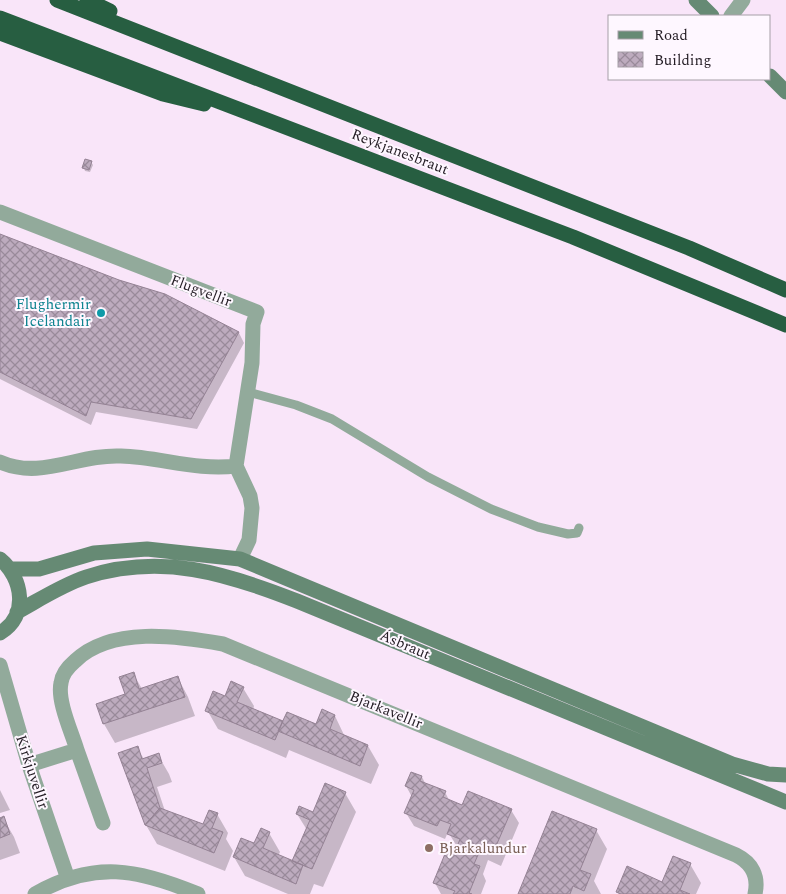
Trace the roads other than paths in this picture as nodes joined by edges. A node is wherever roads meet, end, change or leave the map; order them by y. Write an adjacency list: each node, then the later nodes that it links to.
1 (56, 0): 9 (highway, Reykjanesbraut)
2 (87, 0): 9 (highway)
3 (696, 0): 5 (street)
4 (743, 0): 6 (street)
5 (711, 15)
6 (732, 15)
7 (0, 18): 12 (highway, Reykjanesbraut)
8 (0, 33): 12 (highway)
9 (204, 56): 14 (highway, Reykjanesbraut)
10 (771, 77): 11 (street)
11 (786, 92)
12 (274, 122): 15 (highway, Reykjanesbraut)
13 (0, 212): 16 (street, Flugvellir)
14 (786, 290)
15 (786, 325)
16 (248, 392): 18 (street, Flugvellir); 19 (lane)
17 (0, 462): 18 (street)
18 (236, 466): 20 (street)
19 (579, 528)
20 (240, 559): 21 (street, Ásbraut); 27 (street, Ásbraut)
21 (5, 564): 22 (street)
22 (17, 612): 23 (street); 28 (street, Ásbraut)
23 (0, 632)
24 (0, 665): 26 (street, Kirkjuvellir)
25 (77, 750): 26 (street); 29 (street, Bjarkavellir); 33 (street, Bjarkavellir)
26 (29, 765): 30 (street, Kirkjuvellir)
27 (786, 775)
28 (786, 802)
29 (103, 823)
30 (68, 879): 31 (street); 32 (street)
31 (35, 894)
32 (198, 894)
33 (756, 894)

